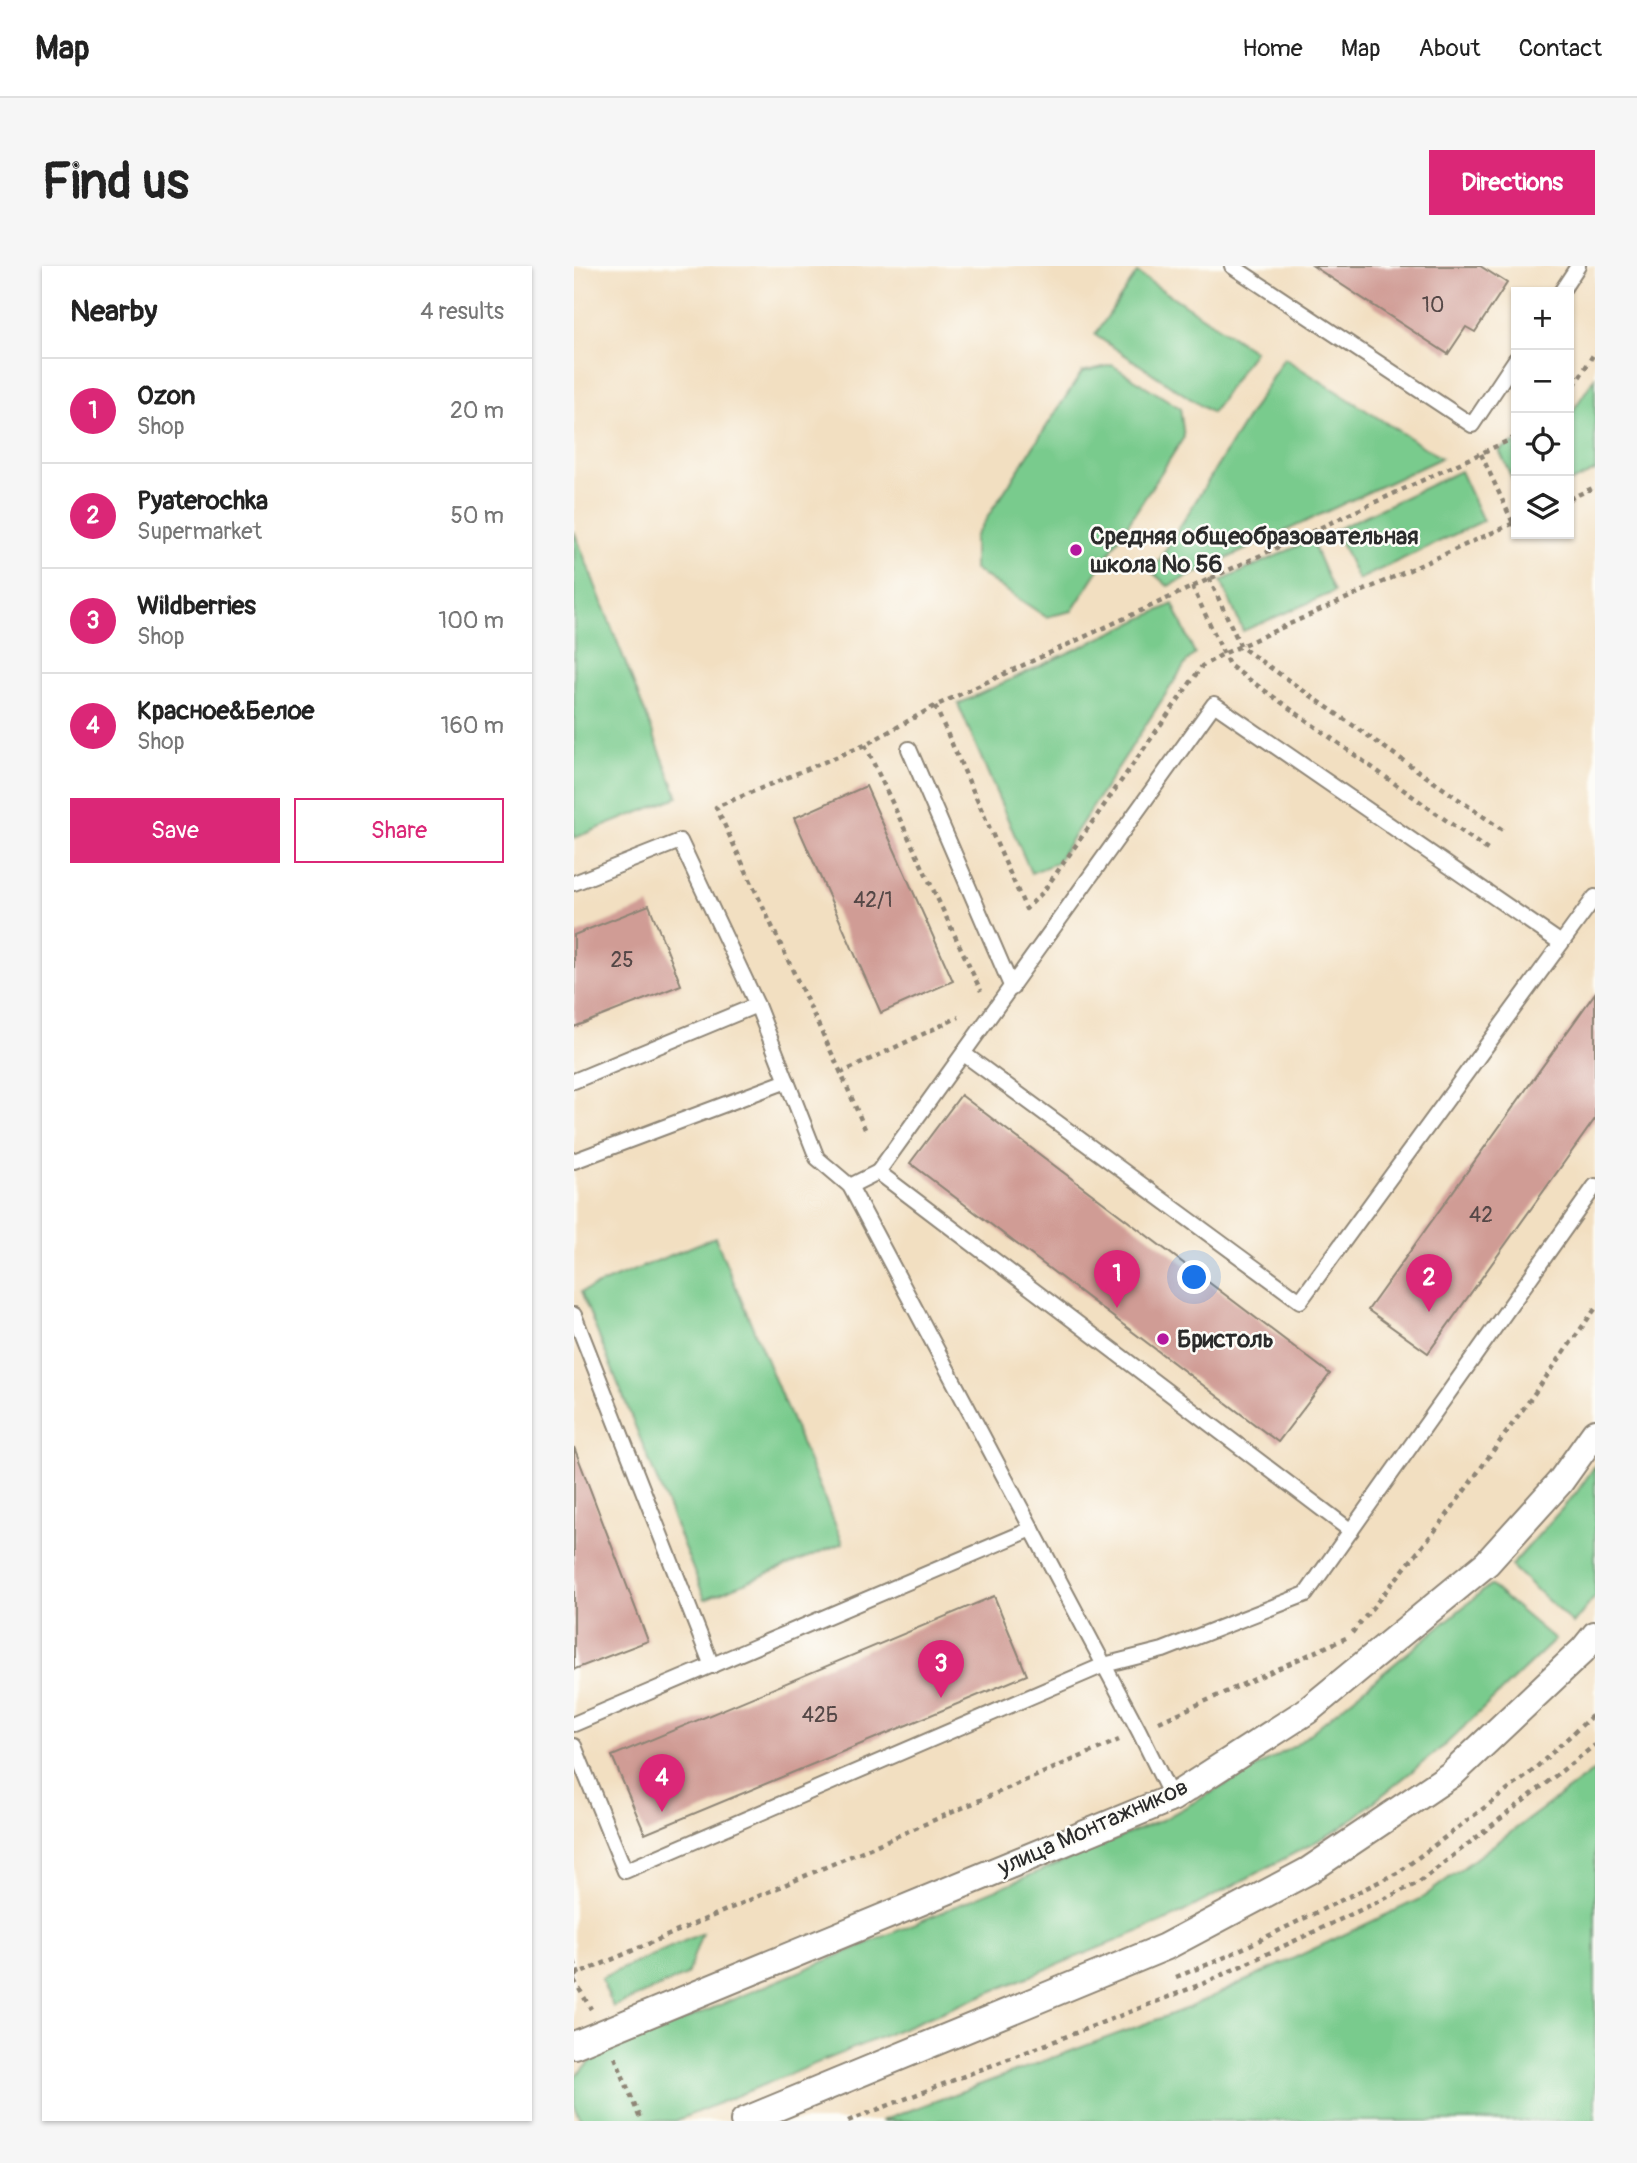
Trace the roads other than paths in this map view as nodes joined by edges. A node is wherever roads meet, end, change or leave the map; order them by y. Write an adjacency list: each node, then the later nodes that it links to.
1 (1232, 266): 4 (lane)
2 (1578, 266): 3 (lane)
3 (1564, 287)
4 (1511, 366)
5 (909, 749): 10 (lane)
6 (574, 883): 11 (lane)
7 (1595, 897): 8 (lane)
8 (1589, 919): 9 (lane)
9 (1561, 943): 10 (lane); 12 (lane)
10 (1012, 988): 12 (lane)
11 (757, 1005): 13 (lane); 14 (lane)
12 (964, 1054): 16 (lane)
13 (574, 1081)
14 (787, 1081): 15 (lane); 17 (lane)
15 (574, 1161)
16 (878, 1172): 17 (lane); 22 (lane)
17 (850, 1186): 21 (lane)
18 (1595, 1186): 22 (lane)
19 (574, 1315): 25 (lane)
20 (1595, 1433): 28 (street, улица Монтажников)
21 (1032, 1529): 24 (lane); 25 (lane)
22 (1350, 1531): 24 (lane)
23 (1595, 1635): 30 (street)
24 (1104, 1665): 27 (lane); 28 (lane)
25 (712, 1666): 26 (lane)
26 (574, 1724)
27 (574, 1746)
28 (1172, 1798): 29 (street, улица Монтажников)
29 (574, 2045)
30 (744, 2121)

